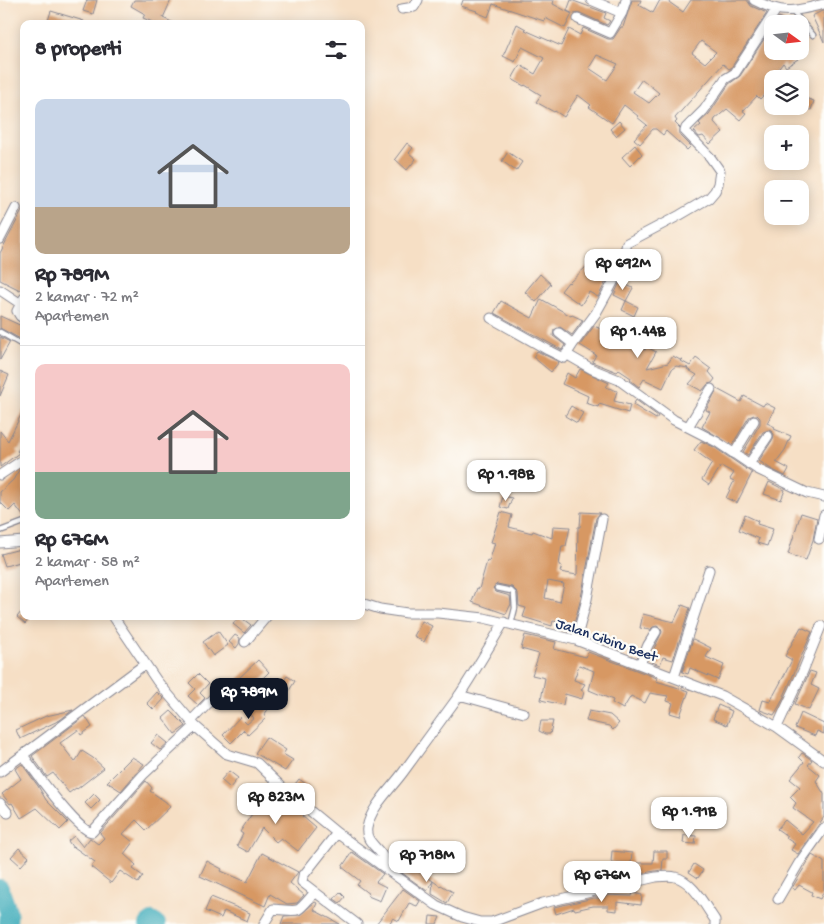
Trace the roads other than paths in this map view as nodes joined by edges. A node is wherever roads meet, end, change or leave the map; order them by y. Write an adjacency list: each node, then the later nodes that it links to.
1 (418, 0): 6 (street)
2 (591, 0): 9 (street)
3 (626, 0): 9 (street)
4 (758, 1): 7 (street)
5 (824, 4): 8 (street)
6 (402, 9)
7 (776, 10): 8 (street); 22 (street)
8 (793, 12): 11 (lane)
9 (622, 13): 10 (street)
10 (578, 19)
11 (813, 35)
12 (16, 208): 13 (street)
13 (0, 239)
14 (0, 290): 15 (street)
15 (20, 300)
16 (20, 305): 17 (street)
17 (20, 316)
18 (491, 318): 23 (street)
19 (0, 332): 21 (lane)
20 (559, 333): 22 (street)
21 (20, 344)
22 (572, 344): 23 (street)
23 (566, 354): 26 (street)
24 (711, 389): 26 (street)
25 (754, 421): 28 (street)
26 (688, 427): 28 (street)
27 (768, 436): 30 (street)
28 (734, 454): 30 (street)
29 (20, 462): 31 (street)
30 (749, 464): 32 (street)
31 (0, 475)
32 (824, 497)
33 (824, 515): 37 (street)
34 (602, 518): 48 (street)
35 (20, 524): 36 (lane)
36 (0, 531)
37 (819, 539)
38 (20, 541): 39 (street)
39 (0, 543)
40 (709, 570): 52 (street)
41 (497, 588): 45 (lane)
42 (365, 605): 45 (street, Jalan Cibiru Beet)
43 (116, 620): 50 (street)
44 (264, 620): 49 (street)
45 (508, 623): 48 (street, Jalan Cibiru Beet); 54 (street)
46 (821, 626): 57 (street)
47 (656, 632): 51 (street)
48 (576, 640): 51 (street, Jalan Cibiru Beet)
49 (245, 642)
50 (146, 664): 56 (street); 58 (street)
51 (640, 664): 52 (street, Jalan Cibiru Beet)
52 (674, 677): 57 (street, Jalan Cibiru Beet)
53 (220, 692): 56 (street)
54 (459, 695): 55 (street); 65 (street)
55 (524, 713)
56 (193, 724): 58 (street); 64 (street)
57 (776, 727): 59 (street, Jalan Cibiru Beet)
58 (23, 755): 60 (street)
59 (824, 760)
60 (0, 772)
61 (0, 803): 62 (street)
62 (8, 813)
63 (824, 828): 67 (street)
64 (337, 833): 65 (street); 66 (street)
65 (385, 867): 70 (street)
66 (314, 892): 68 (street); 69 (street)
67 (778, 899)
68 (264, 924)
69 (357, 924)
70 (715, 924)

